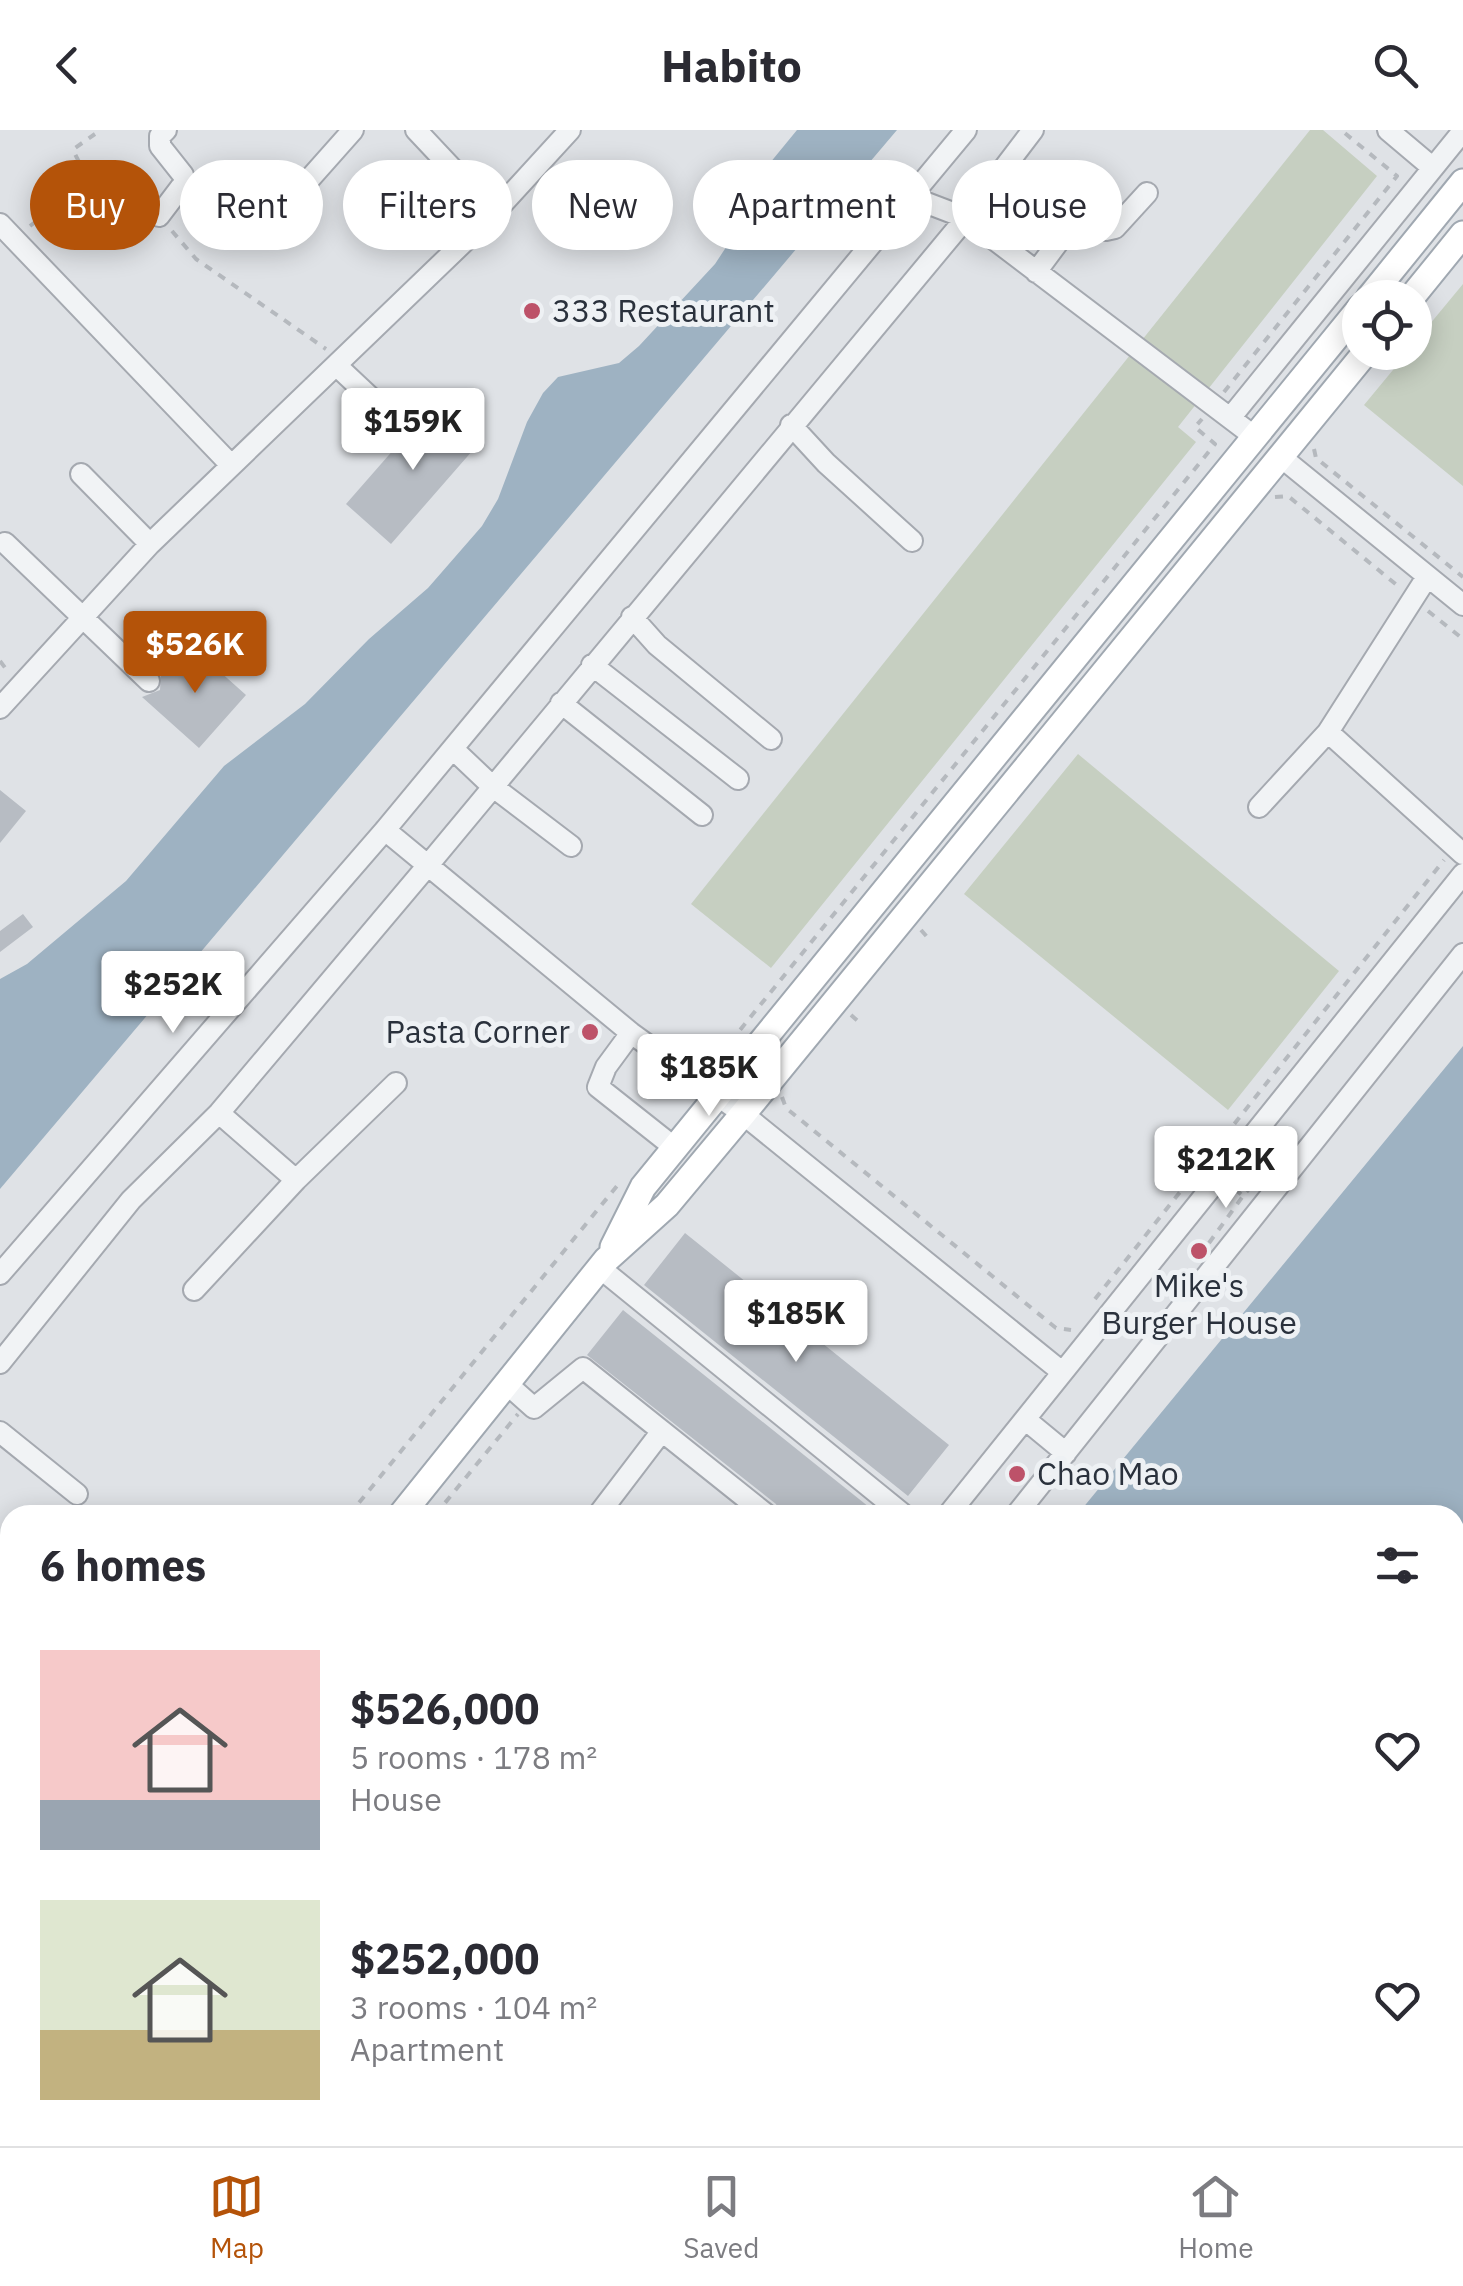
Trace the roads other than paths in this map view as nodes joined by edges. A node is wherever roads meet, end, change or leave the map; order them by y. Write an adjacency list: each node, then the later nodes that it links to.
1 (166, 130): 17 (street)
2 (353, 130): 11 (street)
3 (416, 130): 9 (street)
4 (570, 130): 16 (street)
5 (966, 130): 13 (street)
6 (1034, 130): 10 (street)
7 (1388, 130): 12 (street)
8 (1463, 130): 12 (street)
9 (444, 160)
10 (1011, 160)
11 (323, 164)
12 (1434, 168): 30 (street)
13 (932, 171)
14 (1463, 182): 25 (main road)
15 (1146, 192): 24 (street)
16 (512, 194)
17 (160, 215)
18 (7, 231): 35 (street)
19 (1463, 234): 26 (main road)
20 (952, 235): 31 (street)
21 (457, 250): 28 (street)
22 (866, 250): 50 (street)
23 (1007, 250): 24 (street)
24 (1036, 272): 30 (street)
25 (1384, 280)
26 (1426, 280)
27 (1342, 330): 33 (main road)
28 (341, 364): 32 (street); 35 (street)
29 (1364, 370): 34 (main road)
30 (1223, 411): 33 (street)
31 (791, 425): 37 (street); 42 (street)
32 (402, 427)
33 (1255, 437): 63 (main road)
34 (1280, 457): 40 (street); 65 (main road)
35 (230, 464): 39 (street)
36 (81, 474): 39 (street)
37 (912, 541)
38 (5, 544): 43 (street)
39 (150, 544): 43 (street)
40 (1428, 576): 41 (street); 48 (street)
41 (1463, 606)
42 (632, 616): 44 (street); 49 (street)
43 (82, 621): 45 (street); 47 (street)
44 (592, 665): 46 (street); 51 (street)
45 (149, 681)
46 (562, 703): 52 (street); 54 (street)
47 (0, 708)
48 (1328, 732): 53 (street); 57 (street)
49 (771, 740)
50 (452, 749): 52 (street); 55 (street)
51 (738, 779)
52 (492, 786): 56 (street); 58 (street)
53 (1260, 807)
54 (702, 815)
55 (385, 830): 58 (street); 69 (street)
56 (571, 846)
57 (1459, 851)
58 (429, 864): 61 (street); 64 (street)
59 (1463, 874): 72 (street)
60 (1463, 954): 77 (street)
61 (631, 1033): 63 (street); 66 (street)
62 (396, 1084): 67 (street)
63 (710, 1088): 65 (street); 66 (main road)
64 (219, 1113): 67 (street); 71 (street)
65 (744, 1114): 68 (main road); 72 (street)
66 (675, 1148): 68 (main road)
67 (296, 1180): 70 (street)
68 (603, 1264): 73 (main road); 82 (street)
69 (0, 1274)
70 (194, 1290)
71 (0, 1363)
72 (1062, 1372): 74 (street)
73 (507, 1384): 75 (street); 79 (main road)
74 (1026, 1420): 77 (street); 83 (street)
75 (662, 1431): 80 (street); 81 (street)
76 (0, 1432): 78 (street)
77 (1066, 1453): 84 (street)
78 (78, 1494)
79 (409, 1505)
80 (606, 1505)
81 (754, 1505)
82 (892, 1505)
83 (956, 1505)
84 (1024, 1505)

